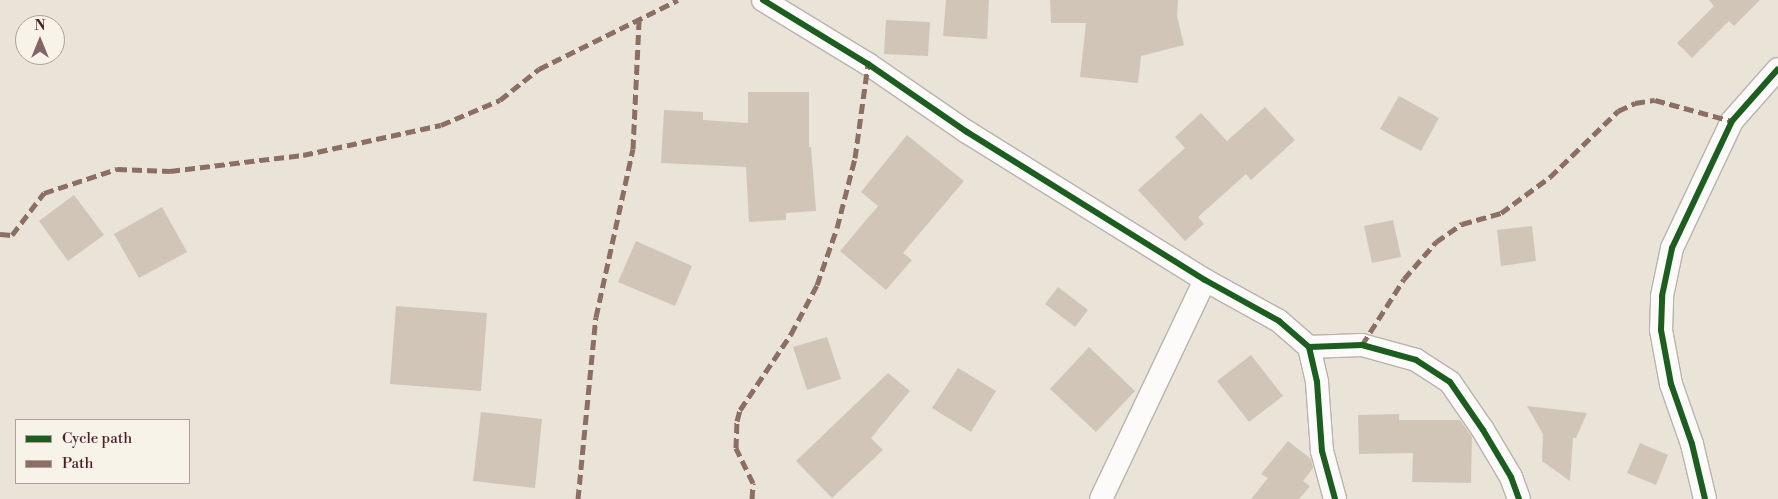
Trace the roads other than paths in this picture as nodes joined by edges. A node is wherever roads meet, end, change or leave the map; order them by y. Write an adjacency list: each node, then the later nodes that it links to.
1 (763, 0): 3 (street)
2 (1778, 69): 8 (street)
3 (1205, 280): 4 (street); 5 (street)
4 (1309, 347): 6 (street); 7 (street)
5 (1101, 499)
6 (1335, 499)
7 (1518, 499)
8 (1705, 499)

